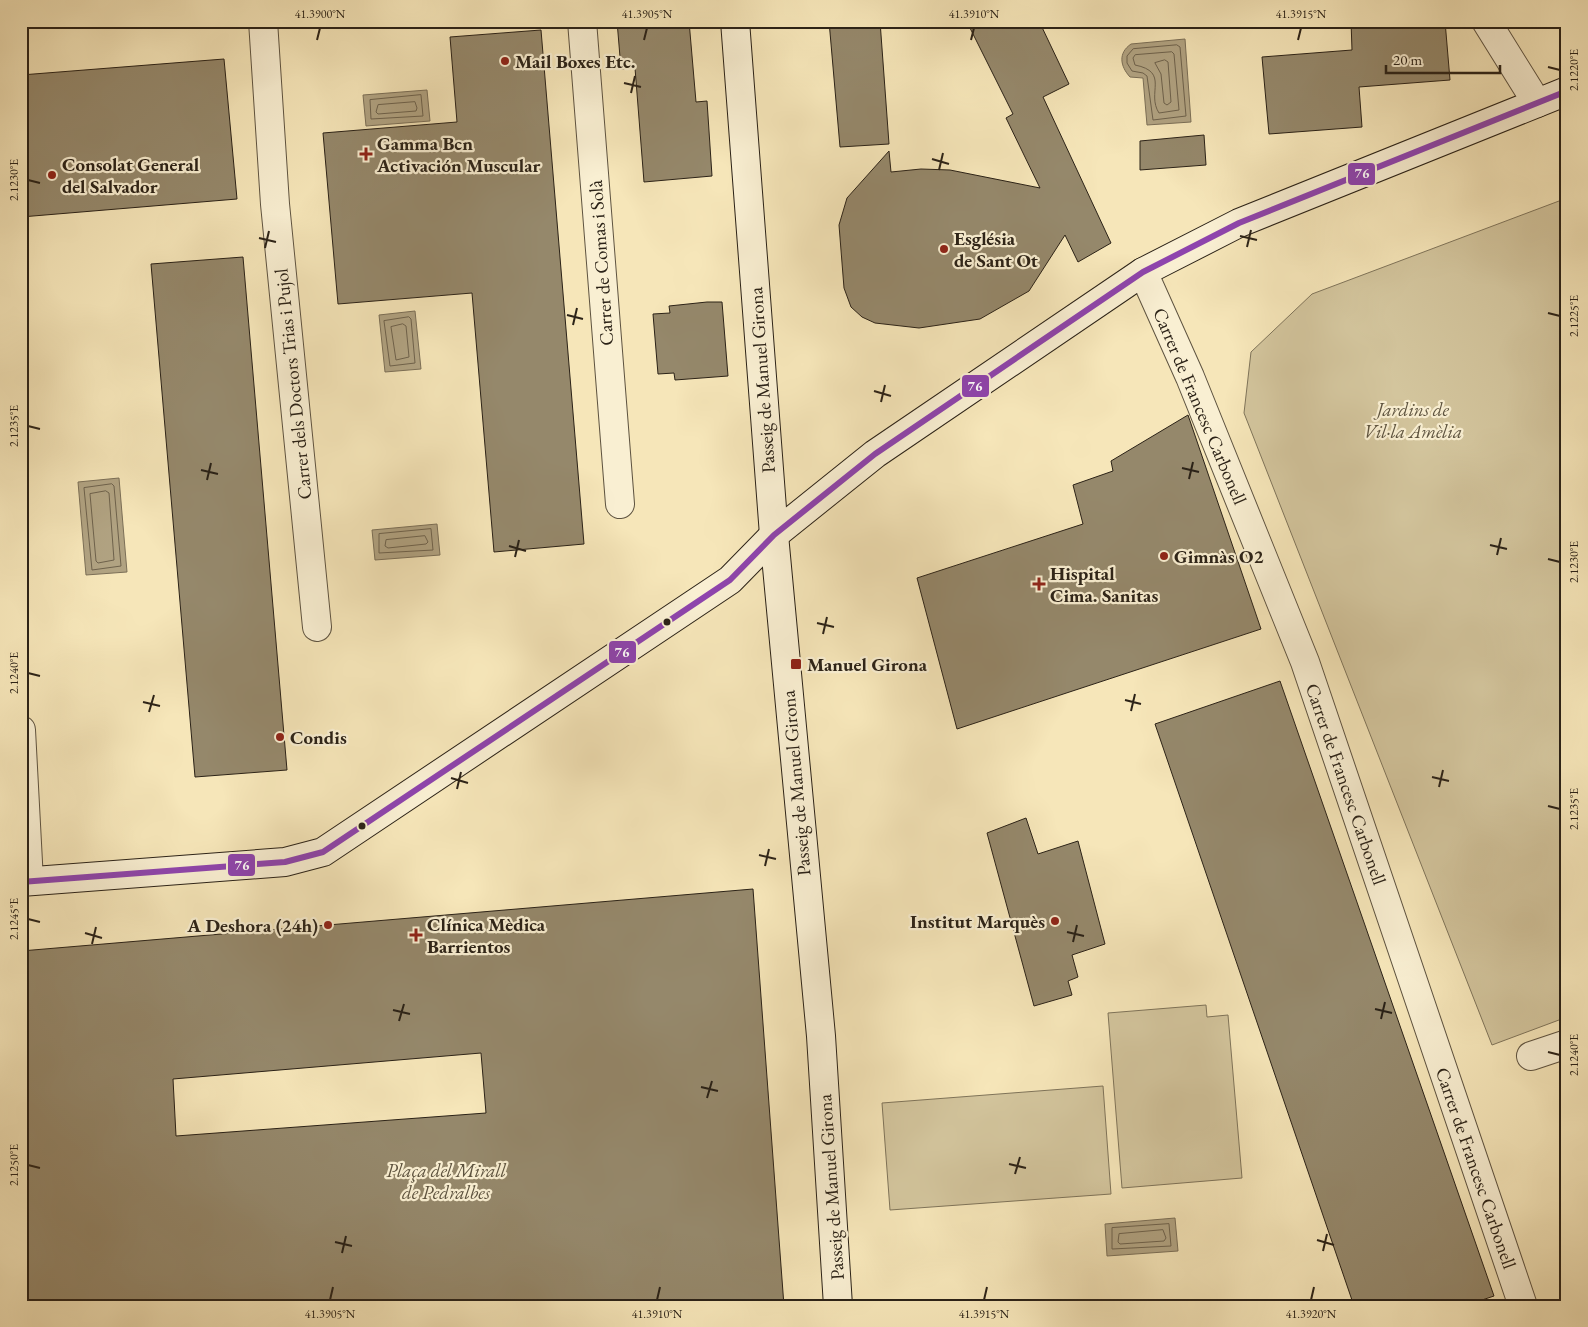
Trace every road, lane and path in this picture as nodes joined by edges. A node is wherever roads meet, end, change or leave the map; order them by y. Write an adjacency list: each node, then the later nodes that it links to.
1 (263, 21): 10 (street, Carrer dels Doctors Trias i Pujol)
2 (582, 21): 8 (street, Carrer de Comas i Solà)
3 (735, 21): 9 (street, Passeig de Manuel Girona)
4 (1486, 21): 6 (street)
5 (1567, 91): 6 (street)
6 (1537, 103): 7 (street)
7 (1143, 272): 9 (street); 16 (street, Carrer de Francesc Carbonell)
8 (620, 504)
9 (774, 535): 12 (street); 15 (street, Passeig de Manuel Girona)
10 (317, 627)
11 (21, 730): 12 (street)
12 (25, 881)
13 (1567, 1044): 14 (street)
14 (1531, 1056)
15 (838, 1306)
16 (1523, 1306)

